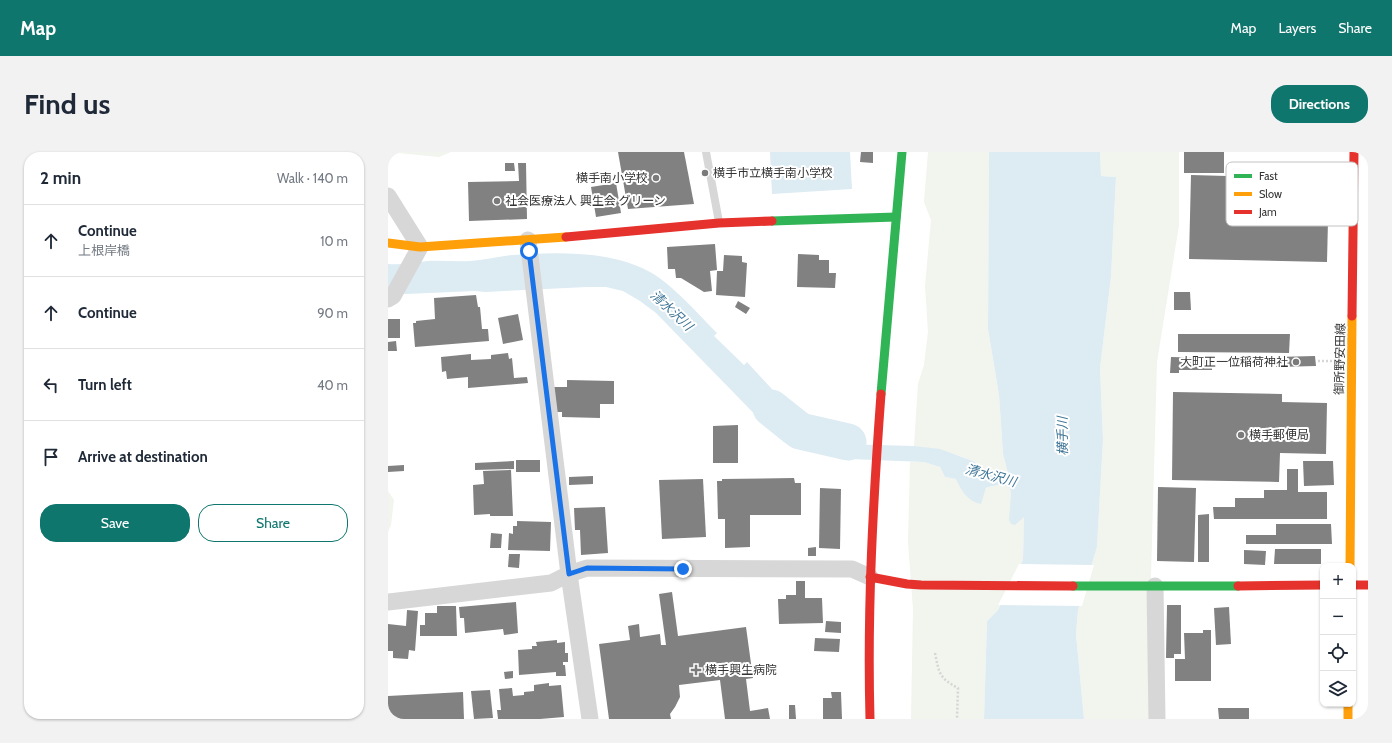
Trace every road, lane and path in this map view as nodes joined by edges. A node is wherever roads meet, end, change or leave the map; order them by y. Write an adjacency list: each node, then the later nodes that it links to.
1 (706, 152): 7 (lane)
2 (902, 152): 6 (street)
3 (1354, 152): 4 (street, 御所野安田線)
4 (1354, 162)
5 (388, 196): 11 (street)
6 (896, 217): 7 (street); 15 (street)
7 (719, 223): 10 (street)
8 (1353, 226): 13 (street, 御所野安田線)
9 (388, 243): 11 (street)
10 (528, 246): 11 (street); 14 (street)
11 (417, 252): 12 (street)
12 (393, 299)
13 (1350, 563)
14 (569, 574): 15 (street); 20 (street); 23 (street)
15 (870, 577): 19 (street); 24 (street)
16 (1320, 585): 19 (street)
17 (1356, 585): 18 (street)
18 (1368, 585)
19 (1155, 586): 26 (street)
20 (388, 602)
21 (935, 653): 25 (path)
22 (1348, 707): 27 (street)
23 (590, 719)
24 (870, 719)
25 (957, 719)
26 (1157, 719)
27 (1348, 719)

